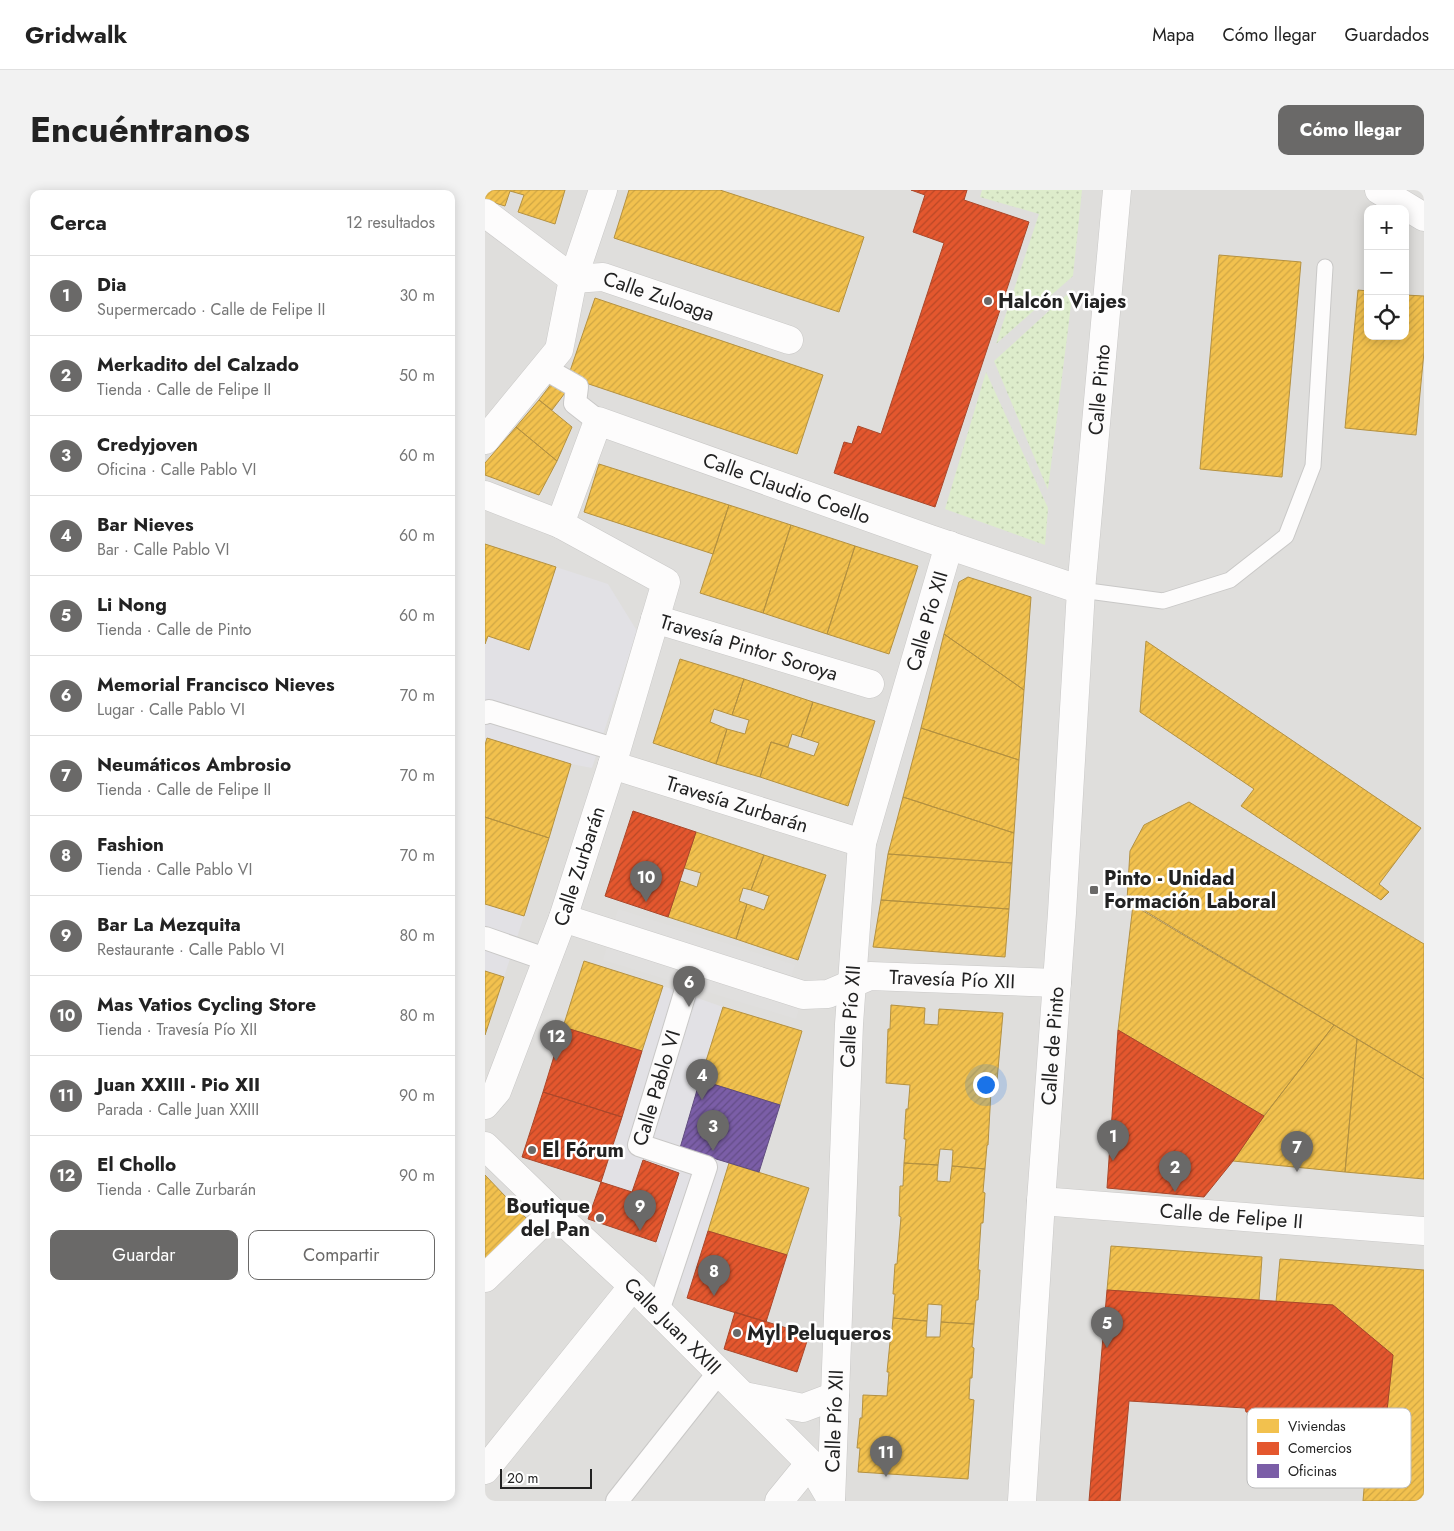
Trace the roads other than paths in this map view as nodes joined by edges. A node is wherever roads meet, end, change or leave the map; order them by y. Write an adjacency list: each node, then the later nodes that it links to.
1 (603, 190): 7 (street)
2 (1117, 190): 15 (street, Calle Pinto)
3 (1379, 190): 5 (street)
4 (485, 213): 7 (street, Calle Zuloaga)
5 (1424, 217)
6 (1325, 267): 15 (lane)
7 (573, 279): 8 (street, Calle Zuloaga); 9 (street)
8 (789, 340)
9 (544, 368): 10 (street); 11 (street)
10 (598, 421): 13 (street); 14 (street, Calle Claudio Coello)
11 (485, 440)
12 (485, 495): 13 (street, Travesía Pintor Soroya)
13 (560, 524): 16 (street, Travesía Pintor Soroya)
14 (949, 545): 15 (street, Calle Claudio Coello); 20 (street, Calle Pío XII)
15 (1081, 590): 26 (street, Calle de Pinto)
16 (655, 619): 17 (street, Travesía Pintor Soroya); 19 (street, Calle Zurbarán)
17 (871, 684)
18 (485, 712): 19 (street)
19 (614, 757): 20 (street, Travesía Zurbarán); 21 (street, Calle Zurbarán)
20 (862, 843): 25 (street, Calle Pío XII)
21 (563, 918): 23 (street, Calle Zurbarán); 24 (street, Travesía Pío XII)
22 (485, 938): 23 (street)
23 (548, 960): 27 (street, Calle Zurbarán)
24 (695, 960): 25 (street, Travesía Pío XII); 34 (street, Calle Pablo VI)
25 (851, 983): 26 (street, Travesía Pío XII); 37 (street, Calle Pío XII)
26 (1057, 983): 29 (street, Calle de Pinto)
27 (485, 1105)
28 (485, 1146): 30 (street, Calle Juan XXIII)
29 (1041, 1201): 31 (street, Calle de Felipe II); 43 (street, Calle de Pinto)
30 (553, 1212): 32 (street); 33 (street, Calle Juan XXIII)
31 (1424, 1231)
32 (485, 1278)
33 (633, 1286): 34 (street, Calle Juan XXIII); 39 (street)
34 (658, 1311): 35 (street, Calle Juan XXIII)
35 (719, 1372): 36 (street, Calle Juan XXIII); 41 (street)
36 (744, 1396): 37 (street); 38 (street, Calle Juan XXIII)
37 (835, 1396): 40 (street, Calle Pío XII)
38 (810, 1463): 40 (street, Calle Juan XXIII); 42 (street)
39 (485, 1470)
40 (839, 1500)
41 (617, 1501)
42 (779, 1501)
43 (1022, 1501)

